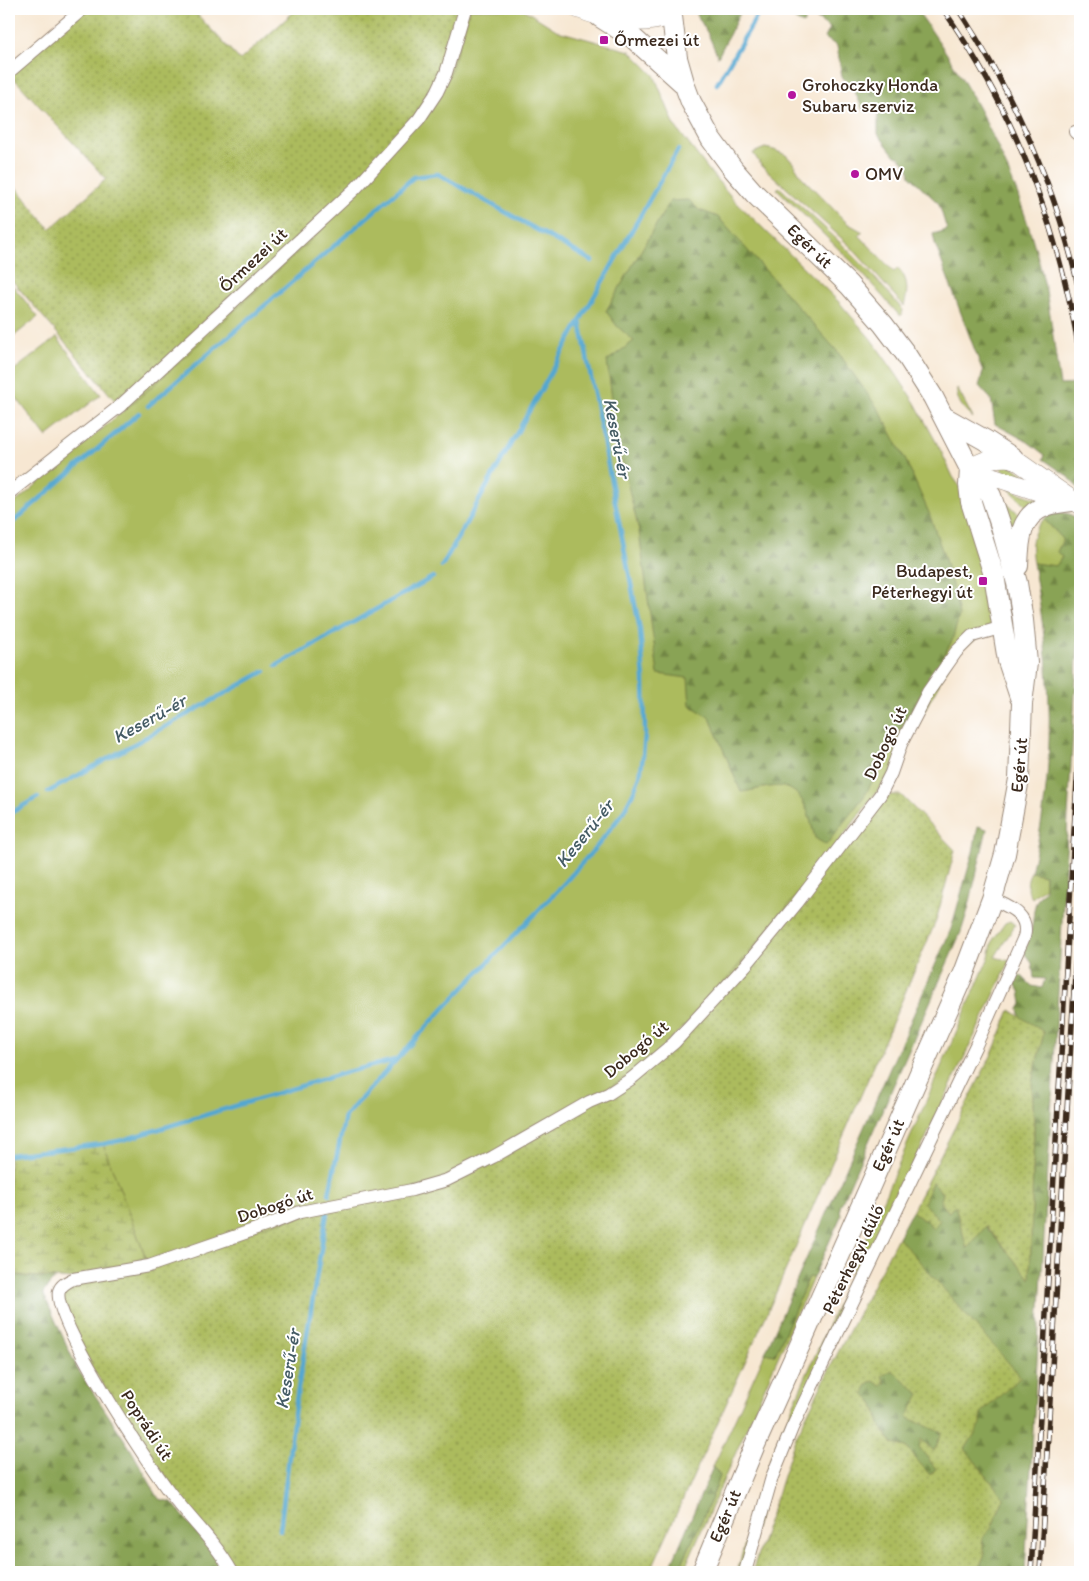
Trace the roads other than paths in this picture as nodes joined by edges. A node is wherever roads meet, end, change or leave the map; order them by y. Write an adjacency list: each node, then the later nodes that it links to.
1 (83, 9): 7 (street)
2 (465, 9): 12 (street, Őrmezei út)
3 (578, 9): 6 (street)
4 (620, 9): 6 (main road)
5 (672, 11): 6 (street); 8 (main road, Egér út)
6 (600, 17): 8 (main road)
7 (9, 72)
8 (685, 86): 9 (main road, Egér út)
9 (944, 416): 10 (main road); 11 (main road, Egér út)
10 (1013, 458): 11 (street); 13 (street)
11 (970, 469): 13 (street); 14 (main road, Egér út); 15 (main road, Egér út)
12 (9, 493)
13 (1077, 503): 14 (main road)
14 (1017, 583): 16 (main road, Egér út)
15 (1003, 627): 16 (main road, Egér út); 18 (street, Dobogó út)
16 (1022, 704): 17 (main road, Egér út)
17 (992, 899): 20 (main road, Egér út); 21 (street, Péterhegyi dűlő)
18 (62, 1285): 19 (street, Poprádi út)
19 (232, 1572)
20 (702, 1572)
21 (745, 1572)

